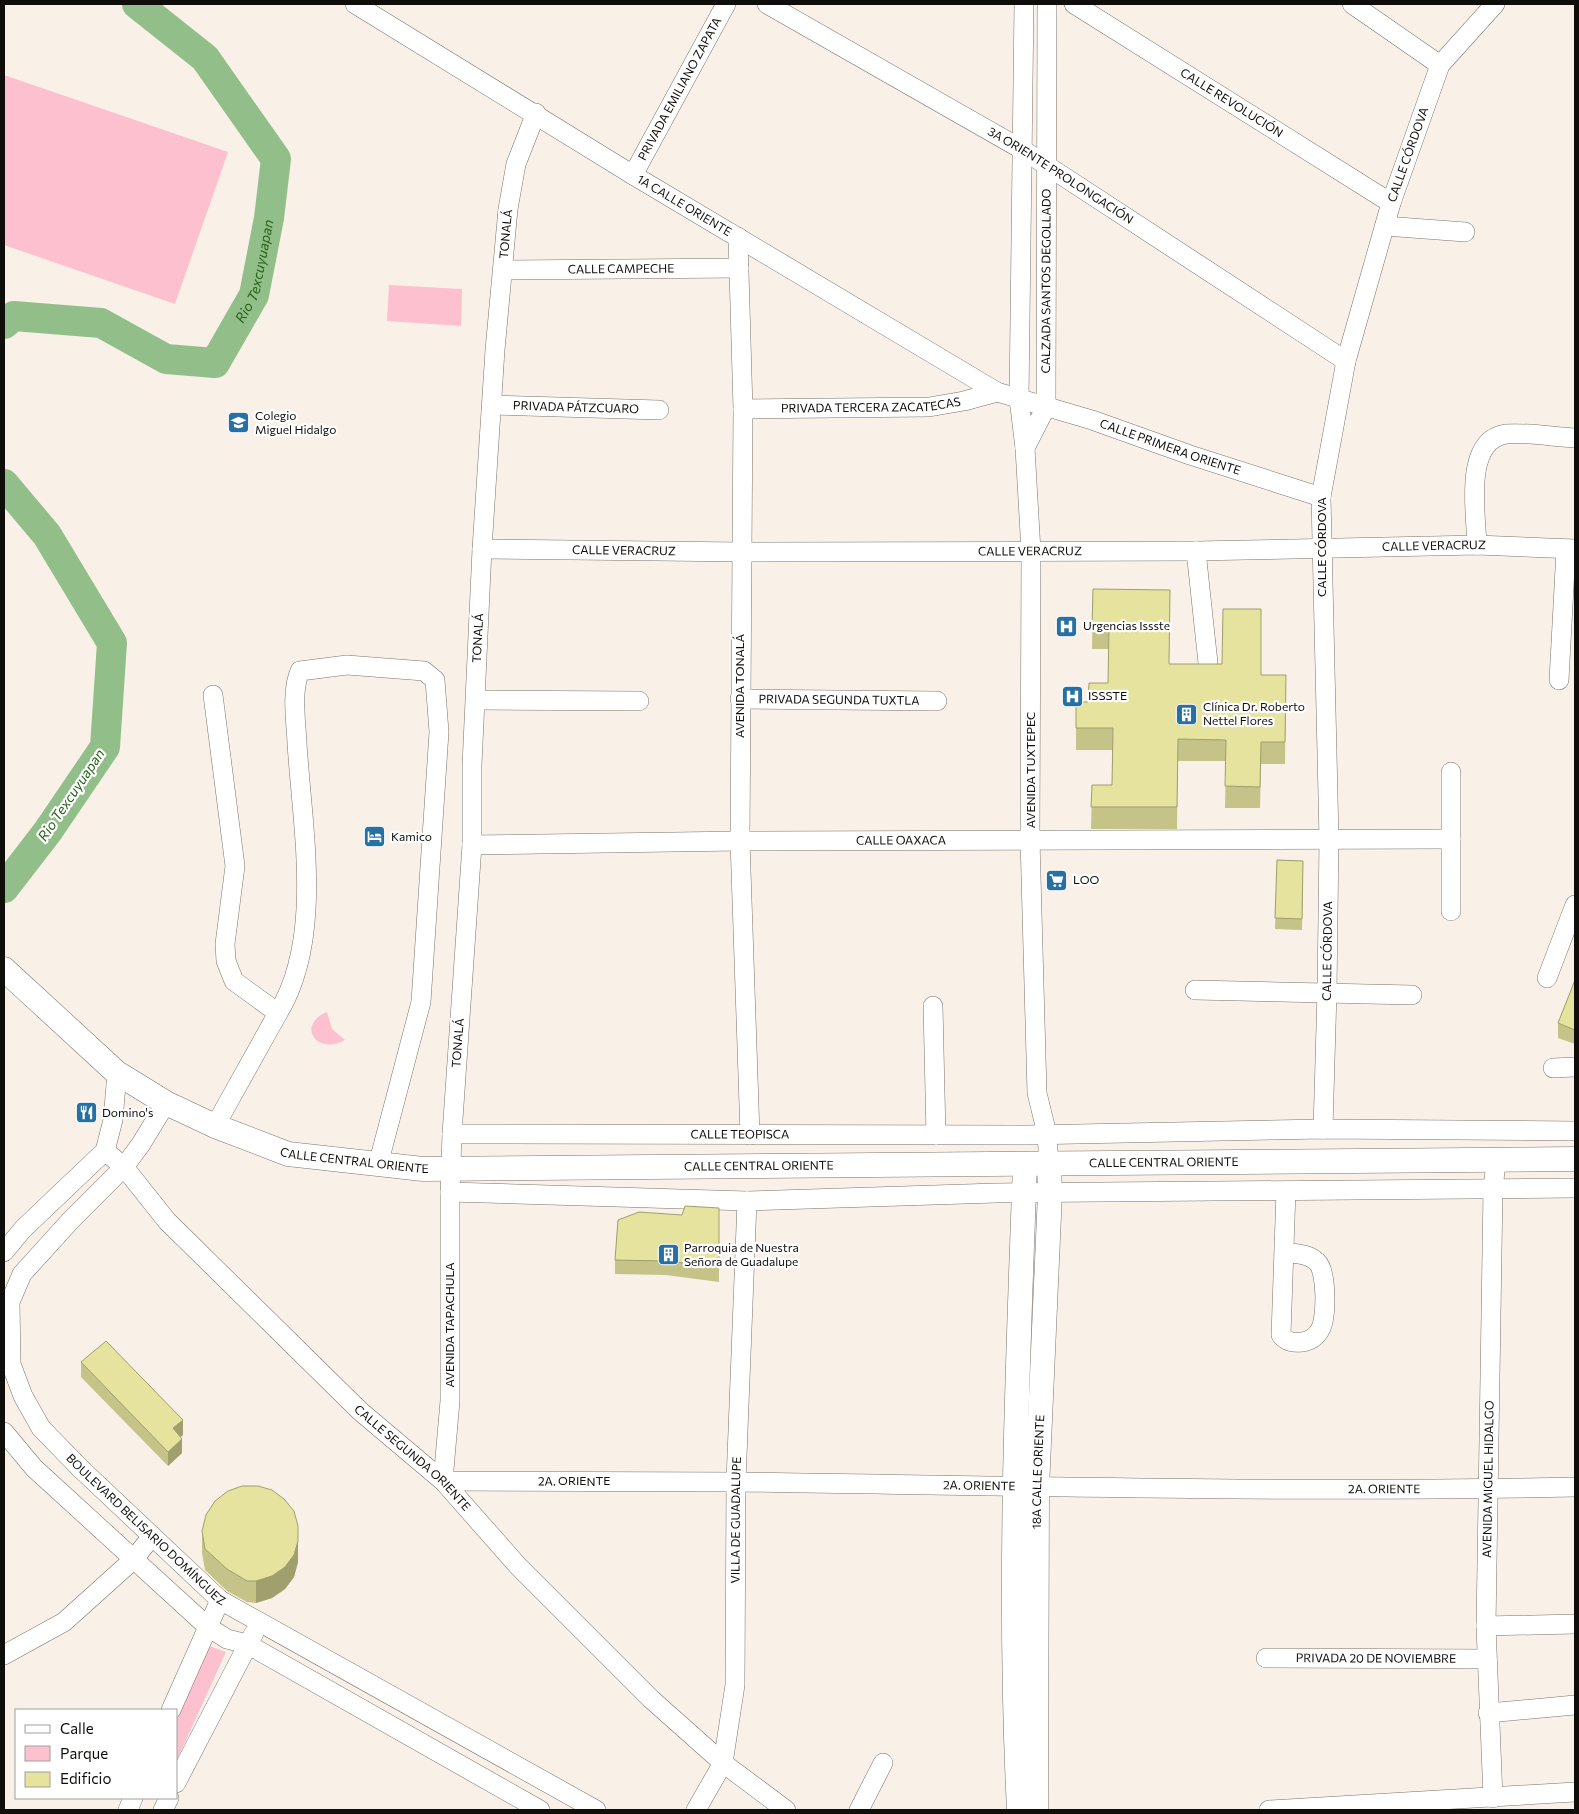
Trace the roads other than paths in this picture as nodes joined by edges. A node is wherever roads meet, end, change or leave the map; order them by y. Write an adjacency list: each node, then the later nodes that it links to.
1 (356, 4): 10 (street, 1A CALLE ORIENTE)
2 (726, 4): 13 (street, PRIVADA EMILIANO ZAPATA)
3 (767, 4): 11 (street, 3A ORIENTE PROLONGACIÓN)
4 (1024, 4): 11 (street, CALZADA SANTOS DEGOLLADO)
5 (1047, 4): 12 (street, CALZADA SANTOS DEGOLLADO)
6 (1074, 4): 14 (street, CALLE REVOLUCIÓN)
7 (1352, 4): 9 (street)
8 (1495, 4): 9 (street, CALLE CÓRDOVA)
9 (1440, 65): 14 (street, CALLE CÓRDOVA)
10 (536, 113): 13 (street, 1A CALLE ORIENTE); 19 (street, TONALÁ)
11 (1023, 150): 12 (street, 3A ORIENTE PROLONGACIÓN); 22 (street, CALZADA SANTOS DEGOLLADO)
12 (1046, 166): 20 (street, 3A ORIENTE PROLONGACIÓN); 24 (street, CALZADA SANTOS DEGOLLADO)
13 (633, 175): 17 (street, 1A CALLE ORIENTE)
14 (1391, 203): 15 (street, CALLE CÓRDOVA)
15 (1385, 226): 16 (street); 20 (street, CALLE CÓRDOVA)
16 (1466, 232)
17 (738, 237): 18 (street, AVENIDA TONALÁ); 21 (street, 1A CALLE ORIENTE)
18 (739, 268): 19 (street, CALLE CAMPECHE); 25 (street, AVENIDA TONALÁ)
19 (503, 270): 23 (street, TONALÁ)
20 (1346, 361): 29 (street, CALLE CÓRDOVA)
21 (997, 392): 22 (street, 1A CALLE ORIENTE); 25 (street, PRIVADA TERCERA ZACATECAS)
22 (1019, 399): 24 (street, CALLE PRIMERA ORIENTE); 28 (street, AVENIDA TUXTEPEC)
23 (492, 405): 26 (street, PRIVADA PÁTZCUARO); 31 (street, TONALÁ)
24 (1046, 407): 28 (street); 29 (street, CALLE PRIMERA ORIENTE)
25 (743, 409): 36 (street, AVENIDA TONALÁ)
26 (659, 410)
27 (1575, 438): 30 (street)
28 (1025, 448): 34 (street, AVENIDA TUXTEPEC)
29 (1321, 497): 32 (street, CALLE CÓRDOVA)
30 (1477, 545): 32 (street, CALLE VERACRUZ); 33 (street, CALLE VERACRUZ)
31 (482, 549): 36 (street, CALLE VERACRUZ); 41 (street, TONALÁ)
32 (1321, 550): 35 (street, CALLE VERACRUZ); 45 (street, CALLE CÓRDOVA)
33 (1571, 550): 38 (street)
34 (1031, 551): 35 (street, CALLE VERACRUZ); 36 (street, CALLE VERACRUZ); 47 (street, AVENIDA TUXTEPEC)
35 (1196, 551): 37 (street)
36 (742, 552): 40 (street, AVENIDA TONALÁ)
37 (1208, 663)
38 (1559, 680)
39 (214, 695): 58 (street)
40 (740, 699): 43 (street, PRIVADA SEGUNDA TUXTLA); 48 (street, AVENIDA TONALÁ)
41 (476, 700): 42 (street); 49 (street, TONALÁ)
42 (639, 701)
43 (937, 701)
44 (1451, 772): 46 (street)
45 (1329, 838): 46 (street, CALLE OAXACA); 47 (street, CALLE OAXACA); 55 (street, CALLE CÓRDOVA)
46 (1450, 839): 51 (street)
47 (1030, 840): 48 (street, CALLE OAXACA); 62 (street, AVENIDA TUXTEPEC)
48 (740, 841): 49 (street, CALLE OAXACA); 69 (street, AVENIDA TONALÁ)
49 (472, 845): 67 (street, TONALÁ)
50 (1575, 905): 53 (street)
51 (1451, 911)
52 (4, 969): 61 (main road, CALLE CENTRAL ORIENTE)
53 (1548, 978)
54 (1195, 990): 55 (street)
55 (1327, 992): 56 (street); 65 (street, CALLE CÓRDOVA)
56 (1412, 995)
57 (933, 1006): 70 (street)
58 (278, 1013): 64 (street); 75 (street)
59 (1575, 1067): 60 (street)
60 (1553, 1068)
61 (116, 1073): 63 (main road, CALLE CENTRAL ORIENTE); 72 (street)
62 (1037, 1093): 68 (street, AVENIDA TUXTEPEC); 71 (street, AVENIDA TUXTEPEC)
63 (166, 1103): 64 (main road, CALLE CENTRAL ORIENTE); 78 (street, BOULEVARD BELISARIO DOMÍNGUEZ)
64 (215, 1126): 75 (main road, CALLE CENTRAL ORIENTE)
65 (1322, 1129): 66 (street, CALLE TEOPISCA); 68 (street, CALLE TEOPISCA)
66 (1575, 1131)
67 (452, 1134): 69 (street, CALLE TEOPISCA); 79 (street, TONALÁ)
68 (1047, 1134): 71 (street, CALLE TEOPISCA); 77 (street, 18A CALLE ORIENTE)
69 (750, 1135): 70 (street, CALLE TEOPISCA)
70 (936, 1135): 71 (street, CALLE TEOPISCA)
71 (1028, 1135): 76 (street, 18A CALLE ORIENTE)
72 (104, 1151): 78 (street, CALLE SEGUNDA ORIENTE); 87 (street)
73 (1575, 1159): 74 (main road, CALLE CENTRAL ORIENTE)
74 (1496, 1161): 77 (main road, CALLE CENTRAL ORIENTE); 81 (street, AVENIDA MIGUEL HIDALGO)
75 (378, 1165): 79 (main road, CALLE CENTRAL ORIENTE)
76 (1025, 1165): 77 (main road, CALLE CENTRAL ORIENTE); 79 (main road, CALLE CENTRAL ORIENTE); 84 (main road, 18A CALLE ORIENTE)
77 (1049, 1165): 85 (main road, 18A CALLE ORIENTE)
78 (124, 1167): 89 (street, BOULEVARD BELISARIO DOMÍNGUEZ); 92 (street, CALLE SEGUNDA ORIENTE)
79 (451, 1168): 83 (street, AVENIDA TAPACHULA)
80 (1575, 1188): 81 (street)
81 (1493, 1190): 82 (street); 96 (street, AVENIDA MIGUEL HIDALGO)
82 (1286, 1191): 85 (street); 88 (street)
83 (450, 1192): 86 (street); 92 (street, AVENIDA TAPACHULA)
84 (1024, 1193): 85 (street); 86 (street); 95 (main road, 18A CALLE ORIENTE)
85 (1050, 1193): 95 (main road, 18A CALLE ORIENTE)
86 (747, 1201): 93 (street, VILLA DE GUADALUPE)
87 (4, 1252)
88 (1284, 1252): 88 (street)
89 (7, 1365): 91 (street, BOULEVARD BELISARIO DOMÍNGUEZ)
90 (4, 1432): 97 (street)
91 (81, 1469): 97 (street); 98 (street, BOULEVARD BELISARIO DOMÍNGUEZ)
92 (443, 1481): 93 (street, 2A. ORIENTE); 112 (street, CALLE SEGUNDA ORIENTE)
93 (736, 1482): 95 (street, 2A. ORIENTE); 112 (street, VILLA DE GUADALUPE)
94 (1575, 1487): 96 (street, 2A. ORIENTE)
95 (1026, 1488): 96 (street, 2A. ORIENTE); 124 (main road, 18A CALLE ORIENTE); 125 (main road, 18A CALLE ORIENTE)
96 (1488, 1489): 103 (street, AVENIDA MIGUEL HIDALGO)
97 (60, 1490): 99 (street)
98 (152, 1536): 99 (street); 100 (street, BOULEVARD BELISARIO DOMÍNGUEZ)
99 (134, 1559): 104 (street); 106 (street)
100 (220, 1600): 101 (street, BOULEVARD BELISARIO DOMÍNGUEZ); 104 (street)
101 (261, 1622): 105 (street); 120 (street, BOULEVARD BELISARIO DOMÍNGUEZ)
102 (1575, 1624): 103 (street)
103 (1486, 1626): 108 (street, AVENIDA MIGUEL HIDALGO)
104 (208, 1627): 105 (street); 110 (street)
105 (247, 1644): 114 (street); 119 (street)
106 (4, 1654)
107 (1266, 1658): 108 (street, PRIVADA 20 DE NOVIEMBRE)
108 (1487, 1659): 111 (street, AVENIDA MIGUEL HIDALGO)
109 (1575, 1705): 111 (street)
110 (171, 1709)
111 (1488, 1713): 116 (street, AVENIDA MIGUEL HIDALGO)
112 (723, 1763): 121 (street); 122 (street)
113 (882, 1763): 123 (street)
114 (178, 1779)
115 (1575, 1792): 116 (street)
116 (1493, 1798): 126 (street)
117 (168, 1799): 118 (street)
118 (162, 1810)
119 (540, 1810)
120 (596, 1810)
121 (696, 1810)
122 (786, 1810)
123 (859, 1810)
124 (1019, 1810)
125 (1036, 1810)
126 (1269, 1810)

